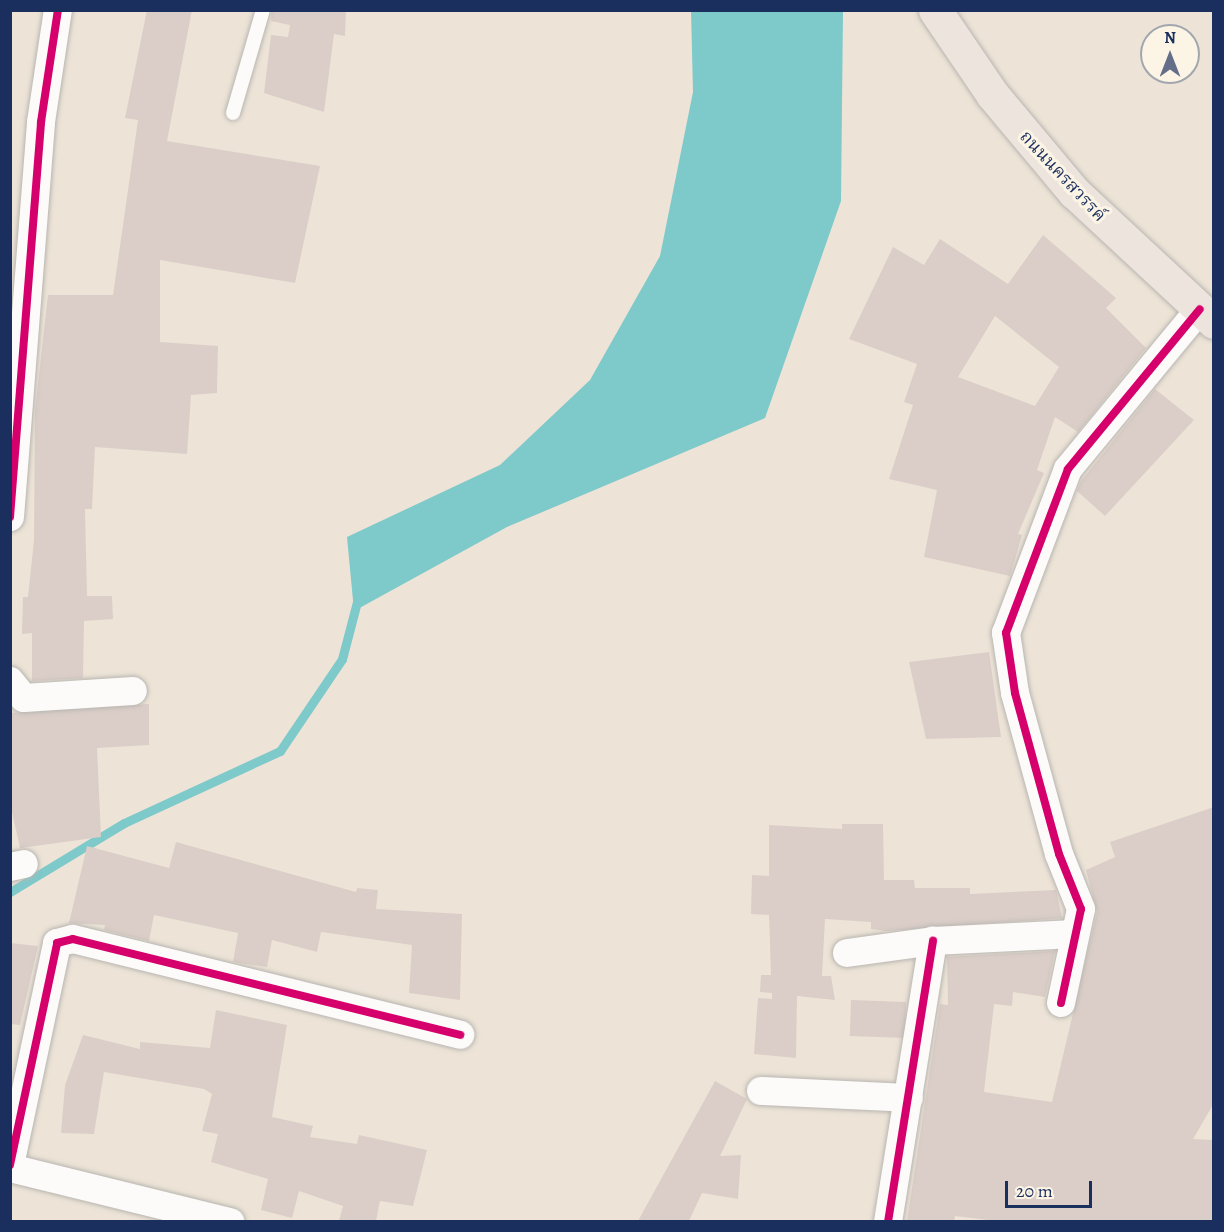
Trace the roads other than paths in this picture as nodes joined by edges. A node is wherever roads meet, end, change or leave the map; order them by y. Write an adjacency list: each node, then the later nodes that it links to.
1 (58, 10): 6 (street)
2 (263, 10): 4 (lane)
3 (935, 10): 5 (main road, ถนนนครสวรรค์)
4 (233, 113)
5 (1207, 315): 9 (street)
6 (10, 518)
7 (10, 681): 8 (street)
8 (133, 692)
9 (1075, 934): 10 (street); 12 (street)
10 (933, 941): 11 (street); 15 (street)
11 (847, 953)
12 (1061, 1004)
13 (460, 1035): 16 (street)
14 (761, 1091): 15 (street)
15 (909, 1098): 18 (street)
16 (10, 1167): 17 (street)
17 (230, 1221)
18 (888, 1221)

